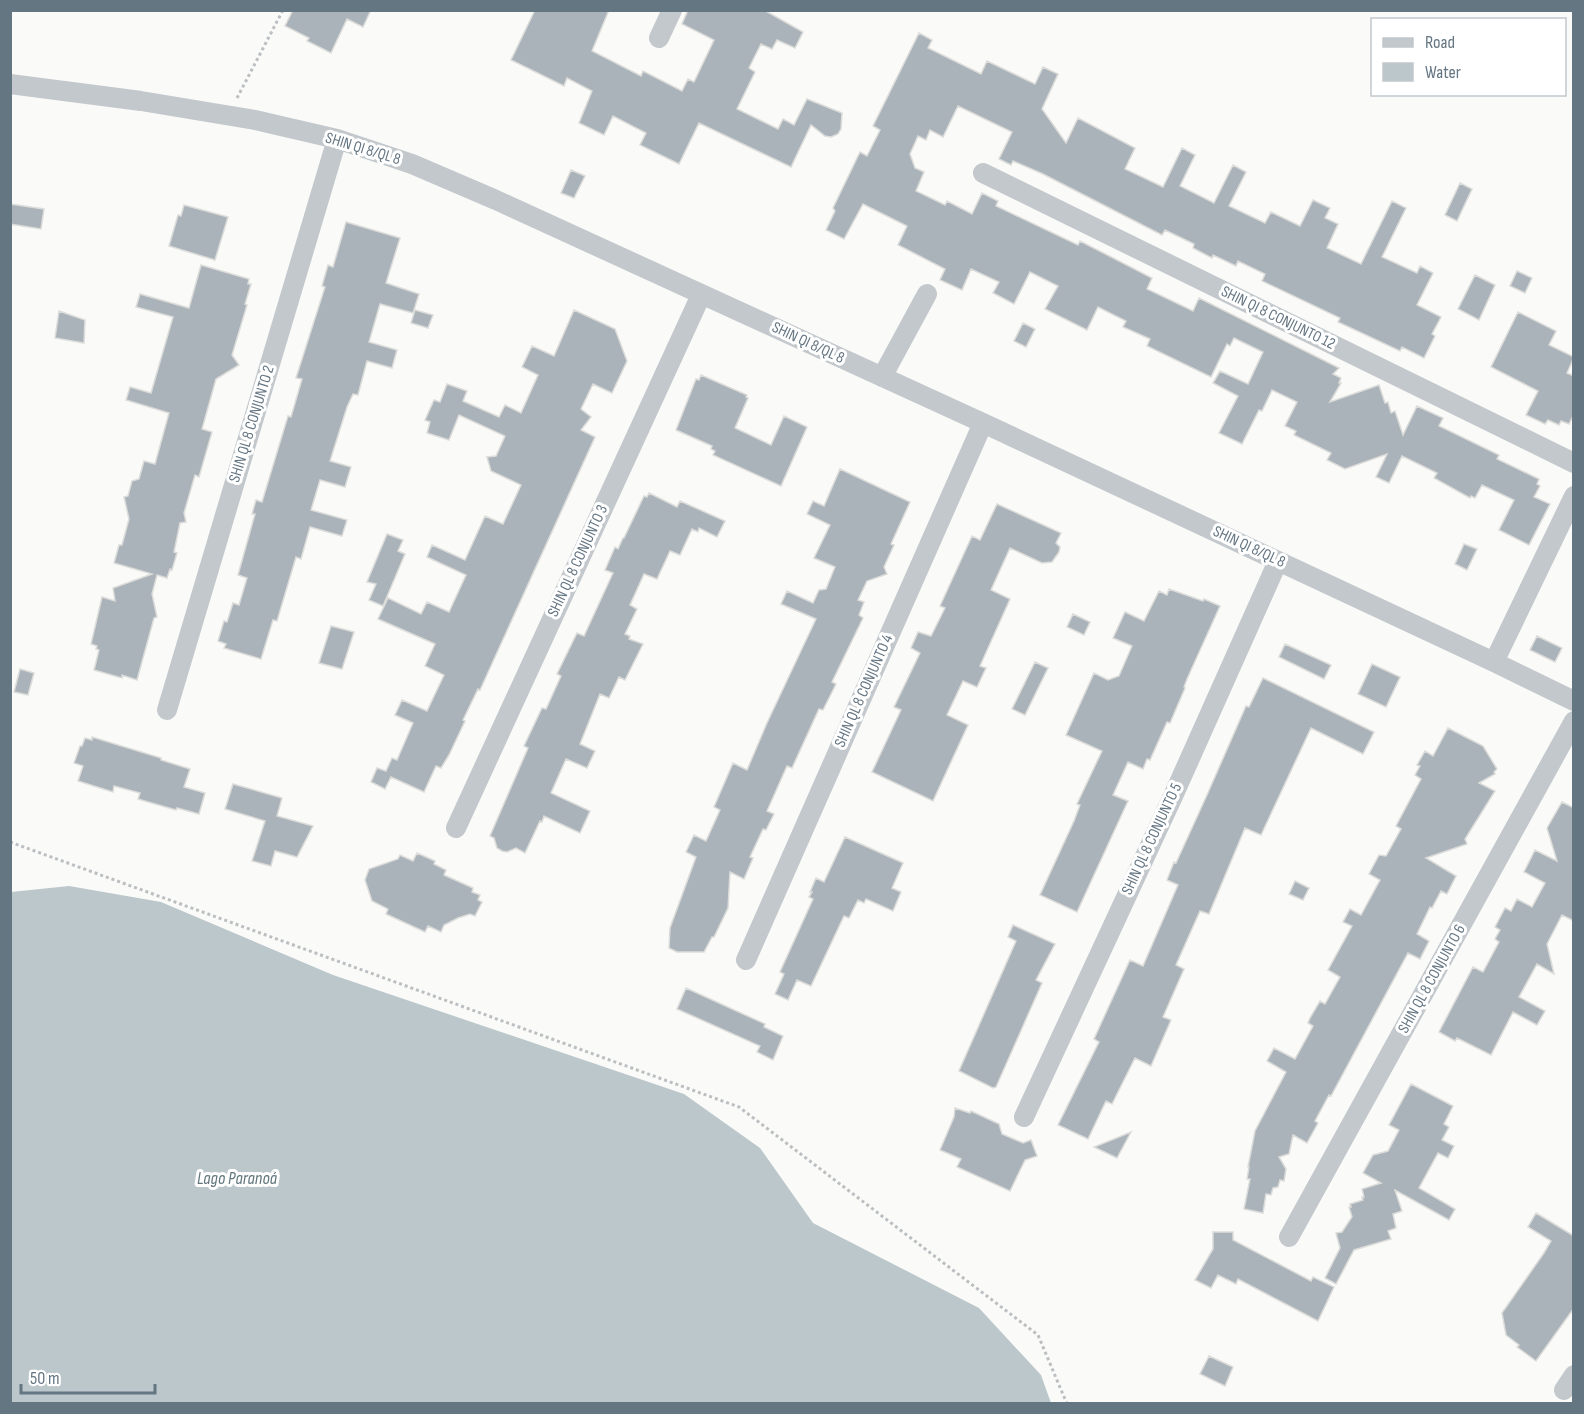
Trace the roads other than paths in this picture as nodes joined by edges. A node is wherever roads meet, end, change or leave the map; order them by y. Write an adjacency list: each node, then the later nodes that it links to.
1 (672, 10): 2 (street)
2 (659, 38)
3 (10, 84): 4 (street, SHIN QI 8/QL 8)
4 (337, 139): 7 (street, SHIN QI 8/QL 8); 15 (street, SHIN QL 8 CONJUNTO 2)
5 (983, 173): 10 (street, SHIN QI 8 CONJUNTO 12)
6 (927, 294): 8 (street)
7 (701, 295): 8 (street, SHIN QI 8/QL 8); 17 (street, SHIN QL 8 CONJUNTO 3)
8 (882, 377): 9 (street, SHIN QI 8/QL 8)
9 (983, 423): 12 (street, SHIN QI 8/QL 8); 18 (street, SHIN QL 8 CONJUNTO 4)
10 (1574, 463)
11 (1574, 496): 13 (street)
12 (1278, 561): 13 (street, SHIN QI 8/QL 8); 19 (street, SHIN QL 8 CONJUNTO 5)
13 (1494, 662): 14 (street, SHIN QI 8/QL 8)
14 (1574, 701)
15 (167, 710)
16 (1574, 721): 20 (street, SHIN QL 8 CONJUNTO 6)
17 (456, 828)
18 (746, 960)
19 (1024, 1117)
20 (1289, 1236)

